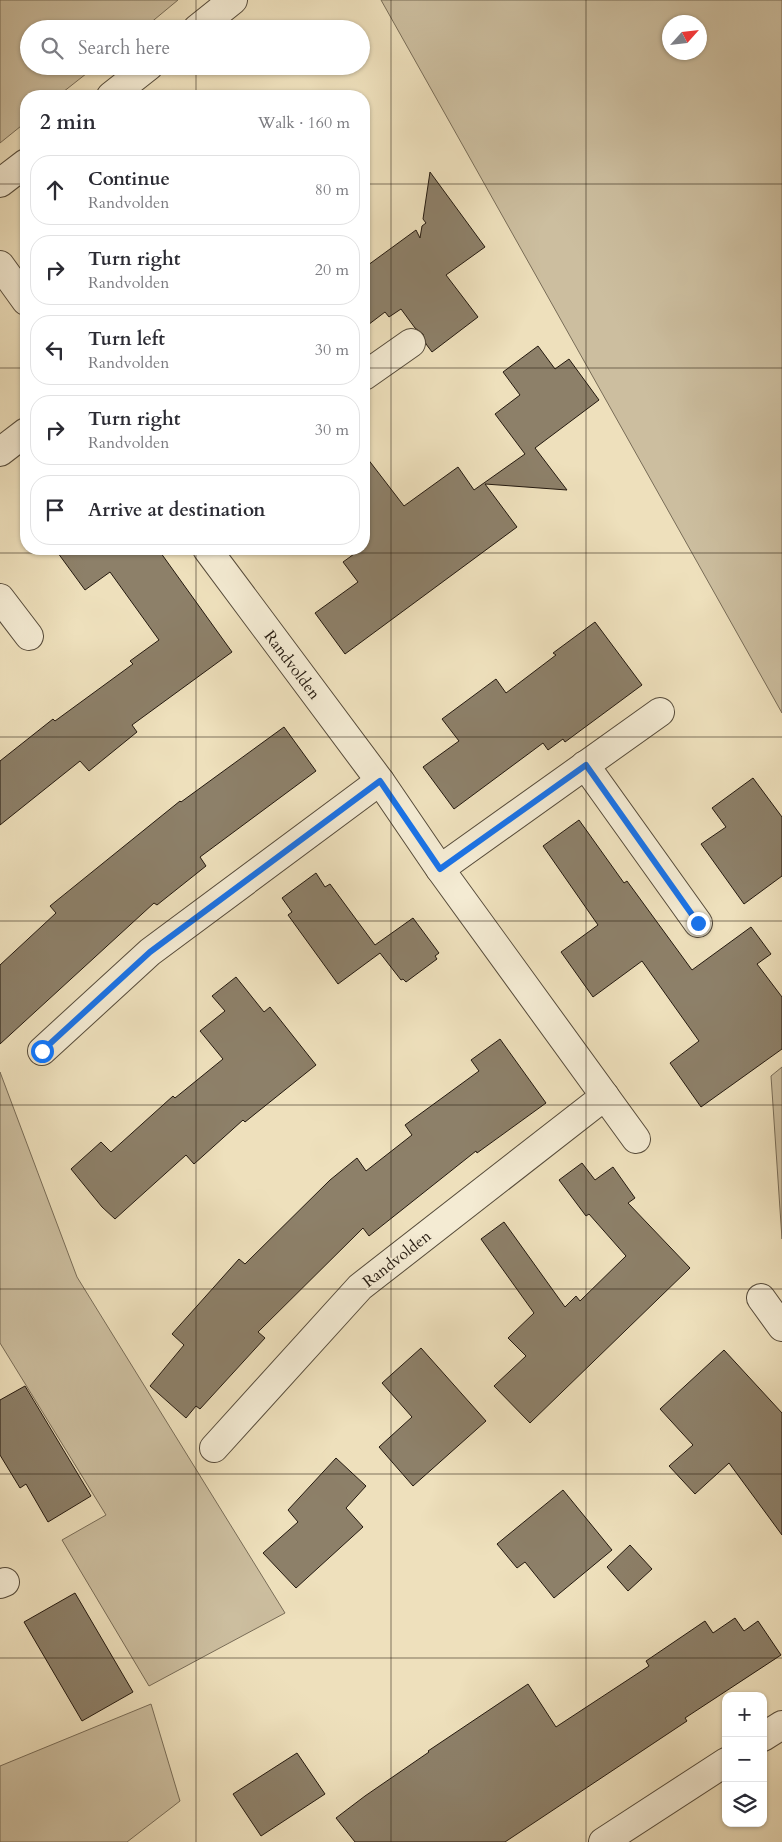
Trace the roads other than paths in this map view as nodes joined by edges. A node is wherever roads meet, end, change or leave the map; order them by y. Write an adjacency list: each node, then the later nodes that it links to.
1 (233, 0): 2 (street)
2 (208, 20)
3 (138, 75): 4 (street)
4 (119, 90)
5 (20, 167): 6 (street)
6 (0, 183)
7 (0, 265): 8 (street)
8 (20, 293)
9 (411, 343): 10 (street)
10 (370, 372)
11 (20, 437): 12 (street)
12 (0, 452)
13 (211, 555): 18 (street, Randvolden)
14 (0, 598): 15 (street)
15 (29, 636)
16 (660, 712): 17 (street)
17 (586, 765): 19 (street); 20 (street)
18 (380, 781): 19 (street, Randvolden); 21 (street)
19 (440, 869): 22 (street, Randvolden)
20 (698, 923)
21 (42, 1051)
22 (605, 1096): 23 (street, Randvolden); 26 (street, Randvolden)
23 (636, 1140)
24 (761, 1298): 25 (street)
25 (782, 1327)
26 (214, 1448)
27 (782, 1725): 28 (street)
28 (767, 1734)
29 (722, 1765): 30 (street)
30 (604, 1842)

